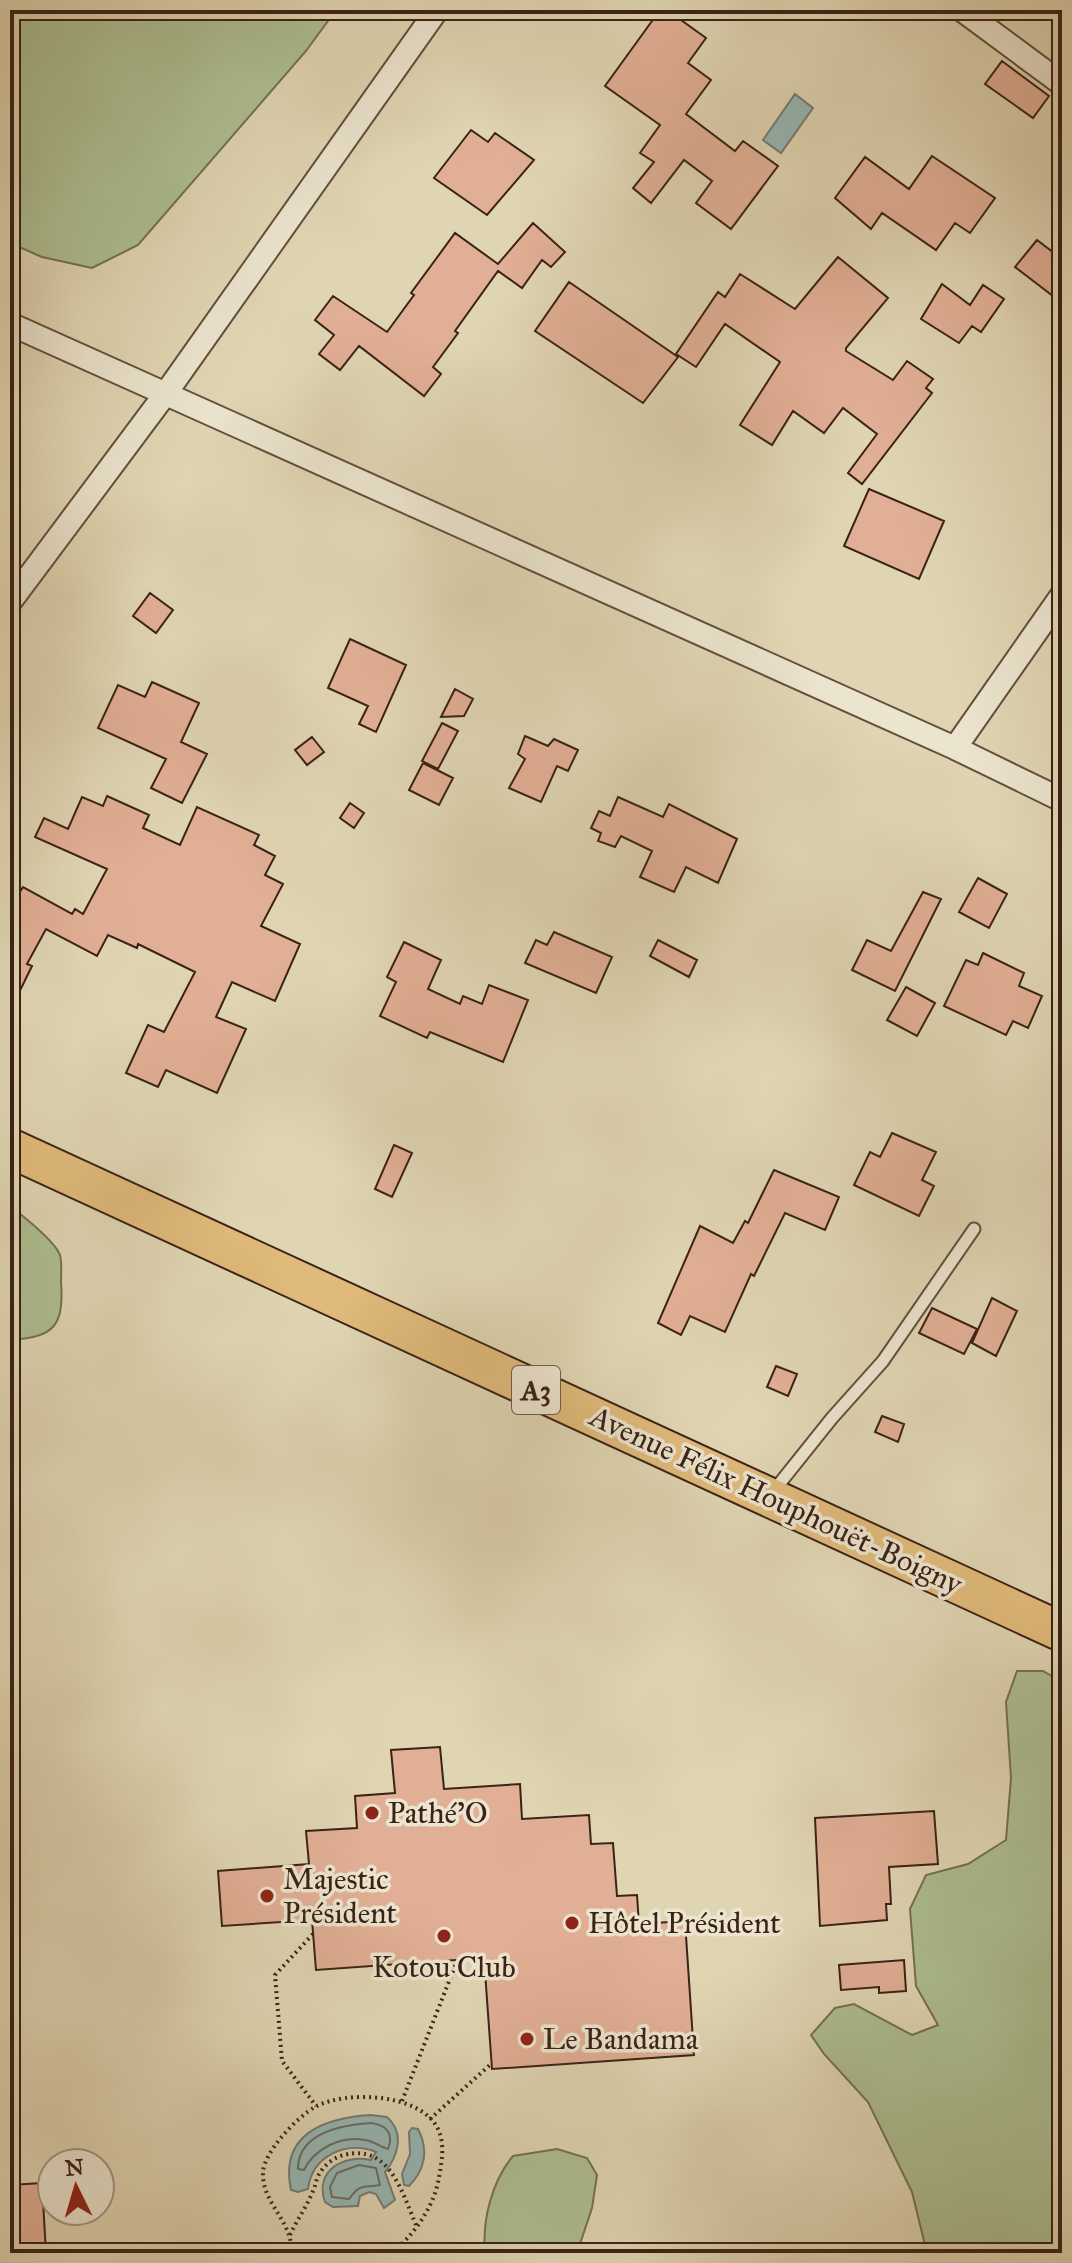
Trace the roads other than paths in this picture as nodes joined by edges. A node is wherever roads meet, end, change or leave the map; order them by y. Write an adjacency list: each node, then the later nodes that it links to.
1 (437, 10): 5 (street)
2 (962, 10): 3 (street)
3 (1062, 84)
4 (10, 324): 5 (street)
5 (166, 393): 7 (street); 8 (street)
6 (1062, 595): 8 (street)
7 (10, 602)
8 (955, 748): 9 (street)
9 (1062, 800)
10 (10, 1148): 12 (highway, Avenue Félix Houphouët-Boigny / A3)
11 (974, 1229): 12 (lane)
12 (769, 1497): 13 (highway, Avenue Félix Houphouët-Boigny / A3)
13 (1062, 1632)

